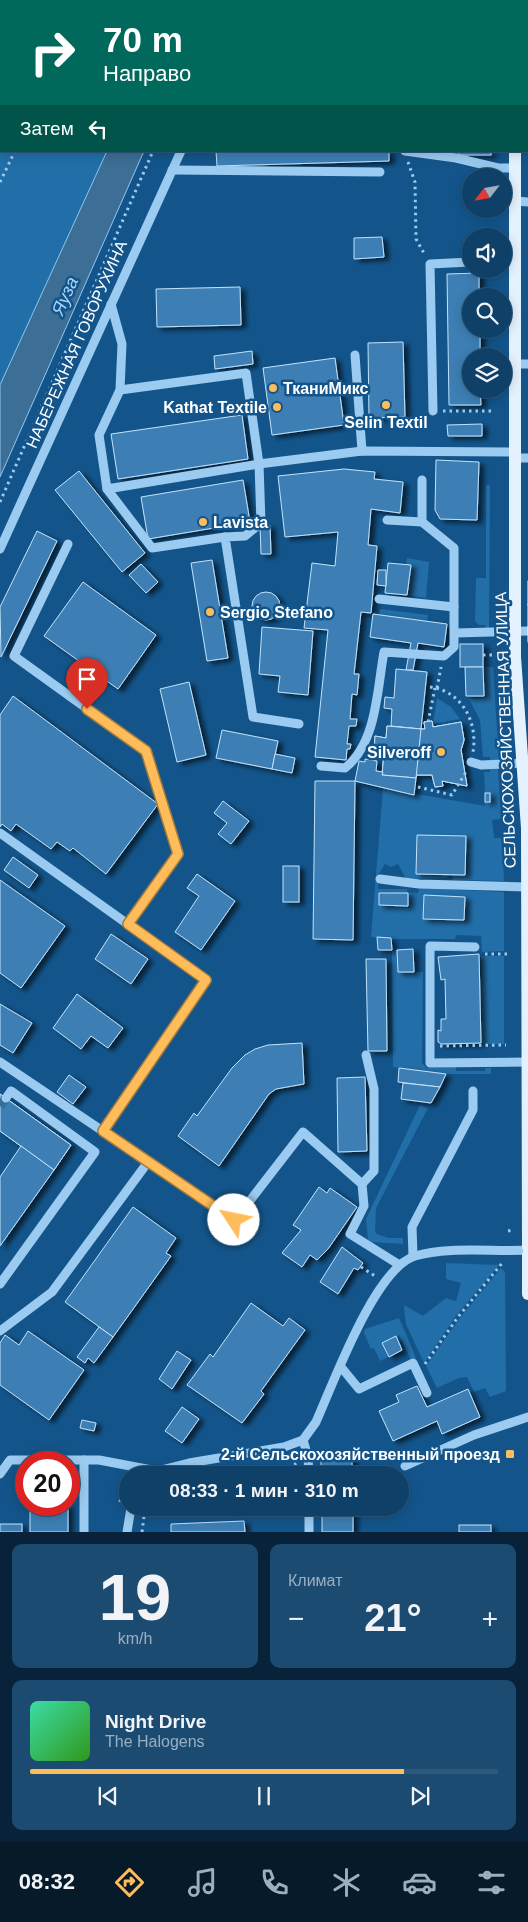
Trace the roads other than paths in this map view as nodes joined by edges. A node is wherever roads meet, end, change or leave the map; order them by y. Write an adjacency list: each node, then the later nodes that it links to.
1 (181, 152): 5 (street, НАБЕРЕЖНАЯ ГОВОРУХИНА)
2 (405, 152): 4 (street)
3 (515, 152): 4 (main road, СЕЛЬСКОХОЗЯЙСТВЕННАЯ УЛИЦА)
4 (515, 168): 7 (main road, СЕЛЬСКОХОЗЯЙСТВЕННАЯ УЛИЦА)
5 (172, 170): 6 (street); 11 (street, НАБЕРЕЖНАЯ ГОВОРУХИНА)
6 (380, 172)
7 (522, 202): 8 (main road, СЕЛЬСКОХОЗЯЙСТВЕННАЯ УЛИЦА)
8 (512, 250)
9 (462, 262): 15 (street)
10 (512, 276): 13 (main road, СЕЛЬСКОХОЗЯЙСТВЕННАЯ УЛИЦА)
11 (111, 304): 14 (street); 25 (street, НАБЕРЕЖНАЯ ГОВОРУХИНА)
12 (355, 355): 16 (street)
13 (522, 364): 17 (main road, СЕЛЬСКОХОЗЯЙСТВЕННАЯ УЛИЦА)
14 (120, 390): 18 (street); 20 (street)
15 (433, 411)
16 (362, 450): 17 (street); 18 (street)
17 (520, 456): 28 (main road, СЕЛЬСКОХОЗЯЙСТВЕННАЯ УЛИЦА)
18 (259, 464): 20 (street); 23 (street)
19 (422, 480): 22 (street)
20 (106, 489): 23 (street)
21 (387, 520): 22 (street)
22 (422, 522): 27 (street)
23 (225, 537): 30 (street)
24 (68, 544): 37 (street)
25 (0, 549)
26 (379, 598): 27 (street)
27 (454, 607): 29 (street)
28 (522, 631): 29 (street); 32 (main road, СЕЛЬСКОХОЗЯЙСТВЕННАЯ УЛИЦА)
29 (454, 633): 33 (street)
30 (299, 724)
31 (471, 762): 32 (street)
32 (524, 763): 36 (main road, СЕЛЬСКОХОЗЯЙСТВЕННАЯ УЛИЦА)
33 (321, 766)
34 (0, 833): 37 (street)
35 (380, 879): 36 (street)
36 (527, 887): 41 (main road, СЕЛЬСКОХОЗЯЙСТВЕННАЯ УЛИЦА)
37 (128, 924): 44 (street)
38 (475, 946): 41 (street)
39 (366, 1055): 46 (street)
40 (0, 1062): 44 (street)
41 (527, 1062): 47 (main road, СЕЛЬСКОХОЗЯЙСТВЕННАЯ УЛИЦА)
42 (473, 1091): 49 (street)
43 (6, 1098): 51 (street)
44 (103, 1131): 45 (street)
45 (148, 1162): 46 (street); 53 (street)
46 (362, 1184): 50 (street)
47 (528, 1248): 49 (street)
48 (528, 1255): 52 (main road)
49 (413, 1256): 50 (street)
50 (398, 1264): 54 (street)
51 (0, 1284)
52 (528, 1294)
53 (0, 1331)
54 (341, 1367): 55 (street); 57 (street)
55 (427, 1393)
56 (528, 1417): 62 (street)
57 (303, 1440): 60 (street); 61 (street)
58 (84, 1460): 59 (street); 63 (street); 66 (street)
59 (127, 1466)
60 (178, 1466)
61 (308, 1466)
62 (405, 1466)
63 (0, 1474)
64 (130, 1516): 67 (street)
65 (309, 1516): 68 (street)
66 (84, 1532)
67 (127, 1532)
68 (309, 1532)

